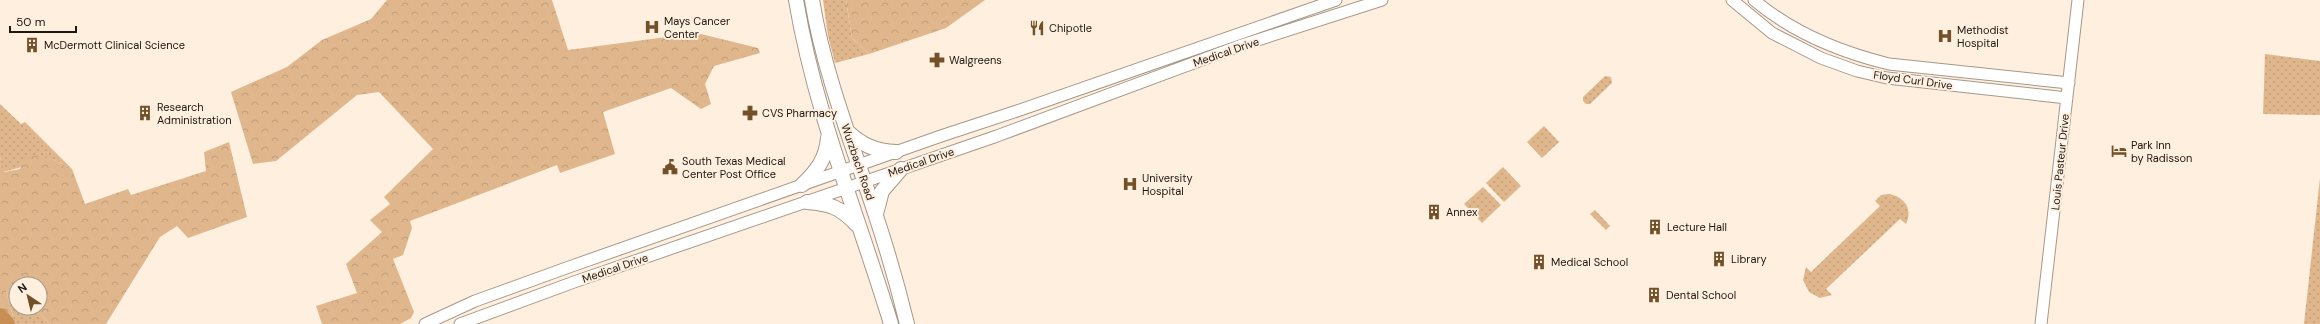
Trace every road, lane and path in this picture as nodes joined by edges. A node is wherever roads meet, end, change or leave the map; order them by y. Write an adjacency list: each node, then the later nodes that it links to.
1 (796, 0): 11 (main road, Wurzbach Road)
2 (812, 0): 10 (main road, Wurzbach Road)
3 (1336, 0): 12 (street, Medical Drive)
4 (1380, 0): 14 (street, Medical Drive)
5 (1732, 0): 9 (street, Floyd Curl Drive)
6 (1754, 0): 8 (street, Floyd Curl Drive)
7 (2078, 0): 8 (street, Louis Pasteur Drive)
8 (2069, 83): 9 (street, Louis Pasteur Drive)
9 (2067, 98): 26 (street, Louis Pasteur Drive)
10 (847, 131): 12 (main road); 13 (main road, Wurzbach Road)
11 (828, 136): 15 (main road, Wurzbach Road); 17 (main road)
12 (896, 152): 13 (street, Medical Drive)
13 (858, 165): 15 (street, Medical Drive); 16 (main road, Wurzbach Road)
14 (901, 169): 16 (street, Medical Drive); 20 (main road)
15 (840, 171): 17 (street, Medical Drive); 18 (main road, Wurzbach Road)
16 (864, 183): 18 (street, Medical Drive); 20 (main road, Wurzbach Road)
17 (802, 185): 22 (street, Medical Drive)
18 (846, 189): 19 (street, Medical Drive); 21 (main road, Wurzbach Road)
19 (807, 202): 21 (main road); 23 (street, Medical Drive)
20 (876, 214): 25 (main road, Wurzbach Road)
21 (860, 228): 24 (main road, Wurzbach Road)
22 (425, 324)
23 (460, 324)
24 (891, 324)
25 (907, 324)
26 (2041, 324)

